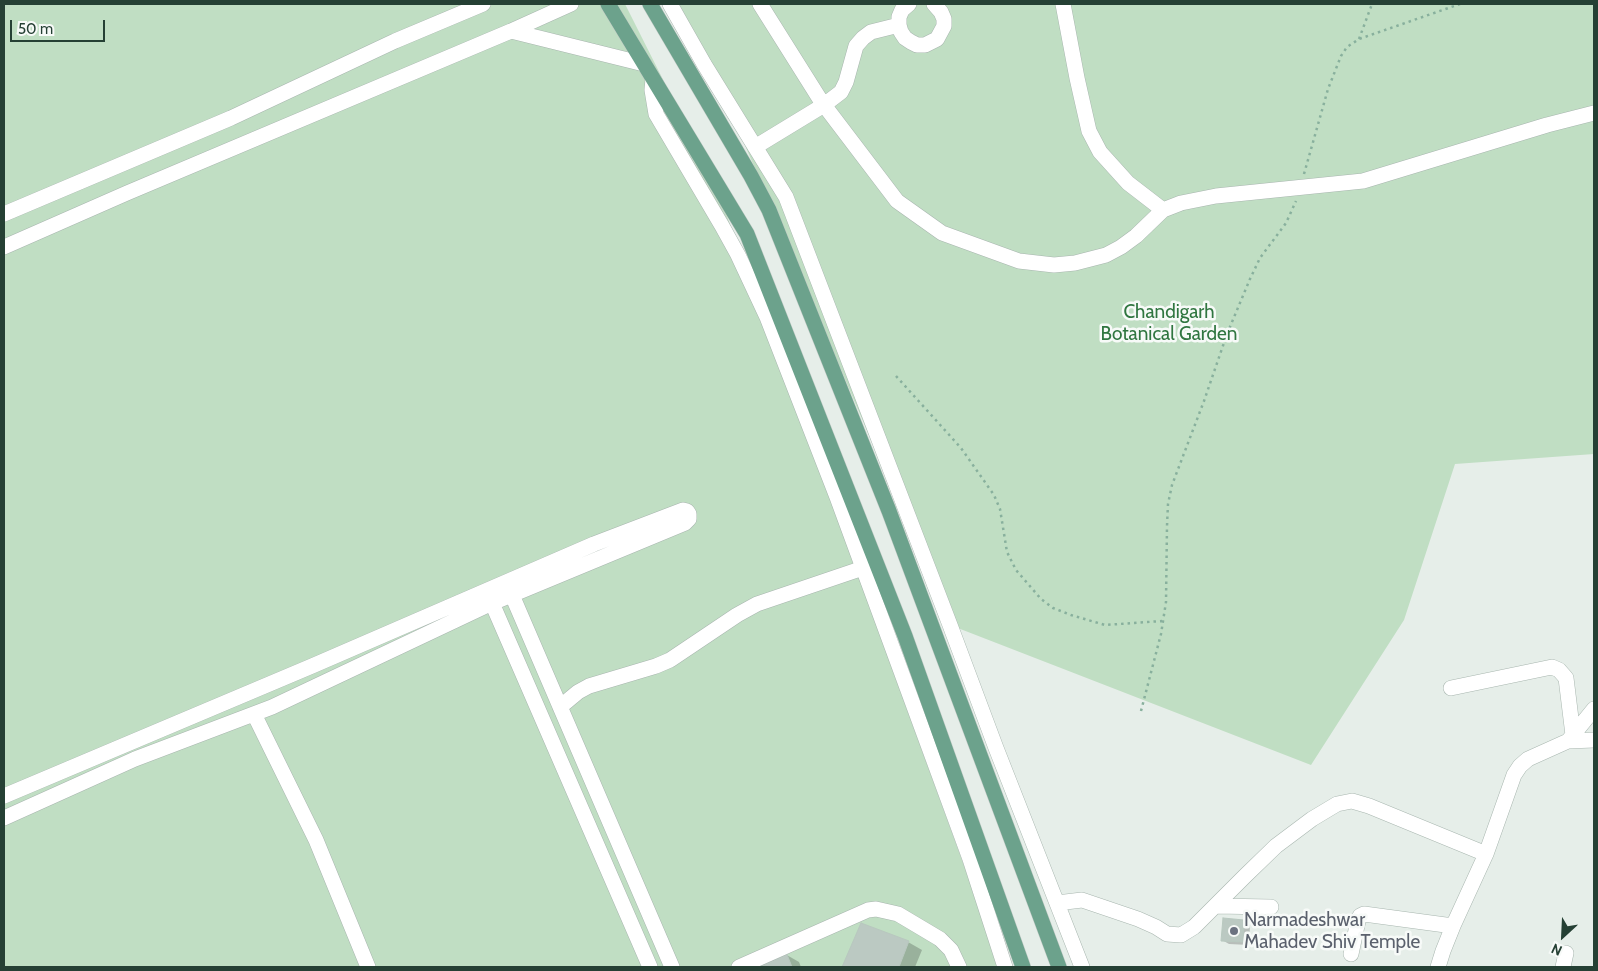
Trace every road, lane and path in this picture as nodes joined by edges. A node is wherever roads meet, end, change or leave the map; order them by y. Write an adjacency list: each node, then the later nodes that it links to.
1 (483, 4): 21 (street)
2 (571, 4): 13 (street)
3 (608, 4): 15 (main road)
4 (650, 4): 52 (main road)
5 (670, 4): 18 (street)
6 (760, 4): 16 (street)
7 (909, 4): 12 (street)
8 (934, 4): 12 (street)
9 (1062, 4): 20 (street)
10 (1372, 4): 14 (path)
11 (1460, 4): 14 (path)
12 (899, 25): 16 (street)
13 (511, 31): 15 (street); 22 (street)
14 (1359, 38): 19 (path)
15 (644, 64): 24 (main road)
16 (824, 105): 18 (street); 20 (street)
17 (1594, 113): 19 (street)
18 (755, 147): 40 (street)
19 (1300, 188): 20 (street); 27 (path)
20 (1163, 210)
21 (4, 214)
22 (4, 247)
23 (896, 376): 27 (path)
24 (869, 565): 31 (street); 50 (street); 51 (main road)
25 (512, 595): 26 (street); 28 (street); 31 (street)
26 (492, 603): 30 (street); 46 (street)
27 (1163, 621): 33 (path)
28 (263, 686): 30 (street); 37 (street)
29 (1451, 688): 35 (street)
30 (272, 707): 34 (street)
31 (560, 707): 47 (street)
32 (1594, 709): 35 (street)
33 (1141, 711)
34 (254, 714): 38 (street); 45 (street)
35 (1570, 738): 36 (street); 39 (street)
36 (1594, 740)
37 (4, 796)
38 (4, 818)
39 (1486, 854): 41 (street); 43 (street)
40 (1057, 903): 41 (street); 53 (street)
41 (1216, 906): 42 (street)
42 (1271, 907)
43 (1453, 926): 44 (street); 54 (street)
44 (1351, 954)
45 (368, 967)
46 (650, 967)
47 (672, 967)
48 (739, 967): 49 (street)
49 (959, 967)
50 (1005, 967)
51 (1023, 967)
52 (1059, 967)
53 (1082, 967)
54 (1438, 967)

